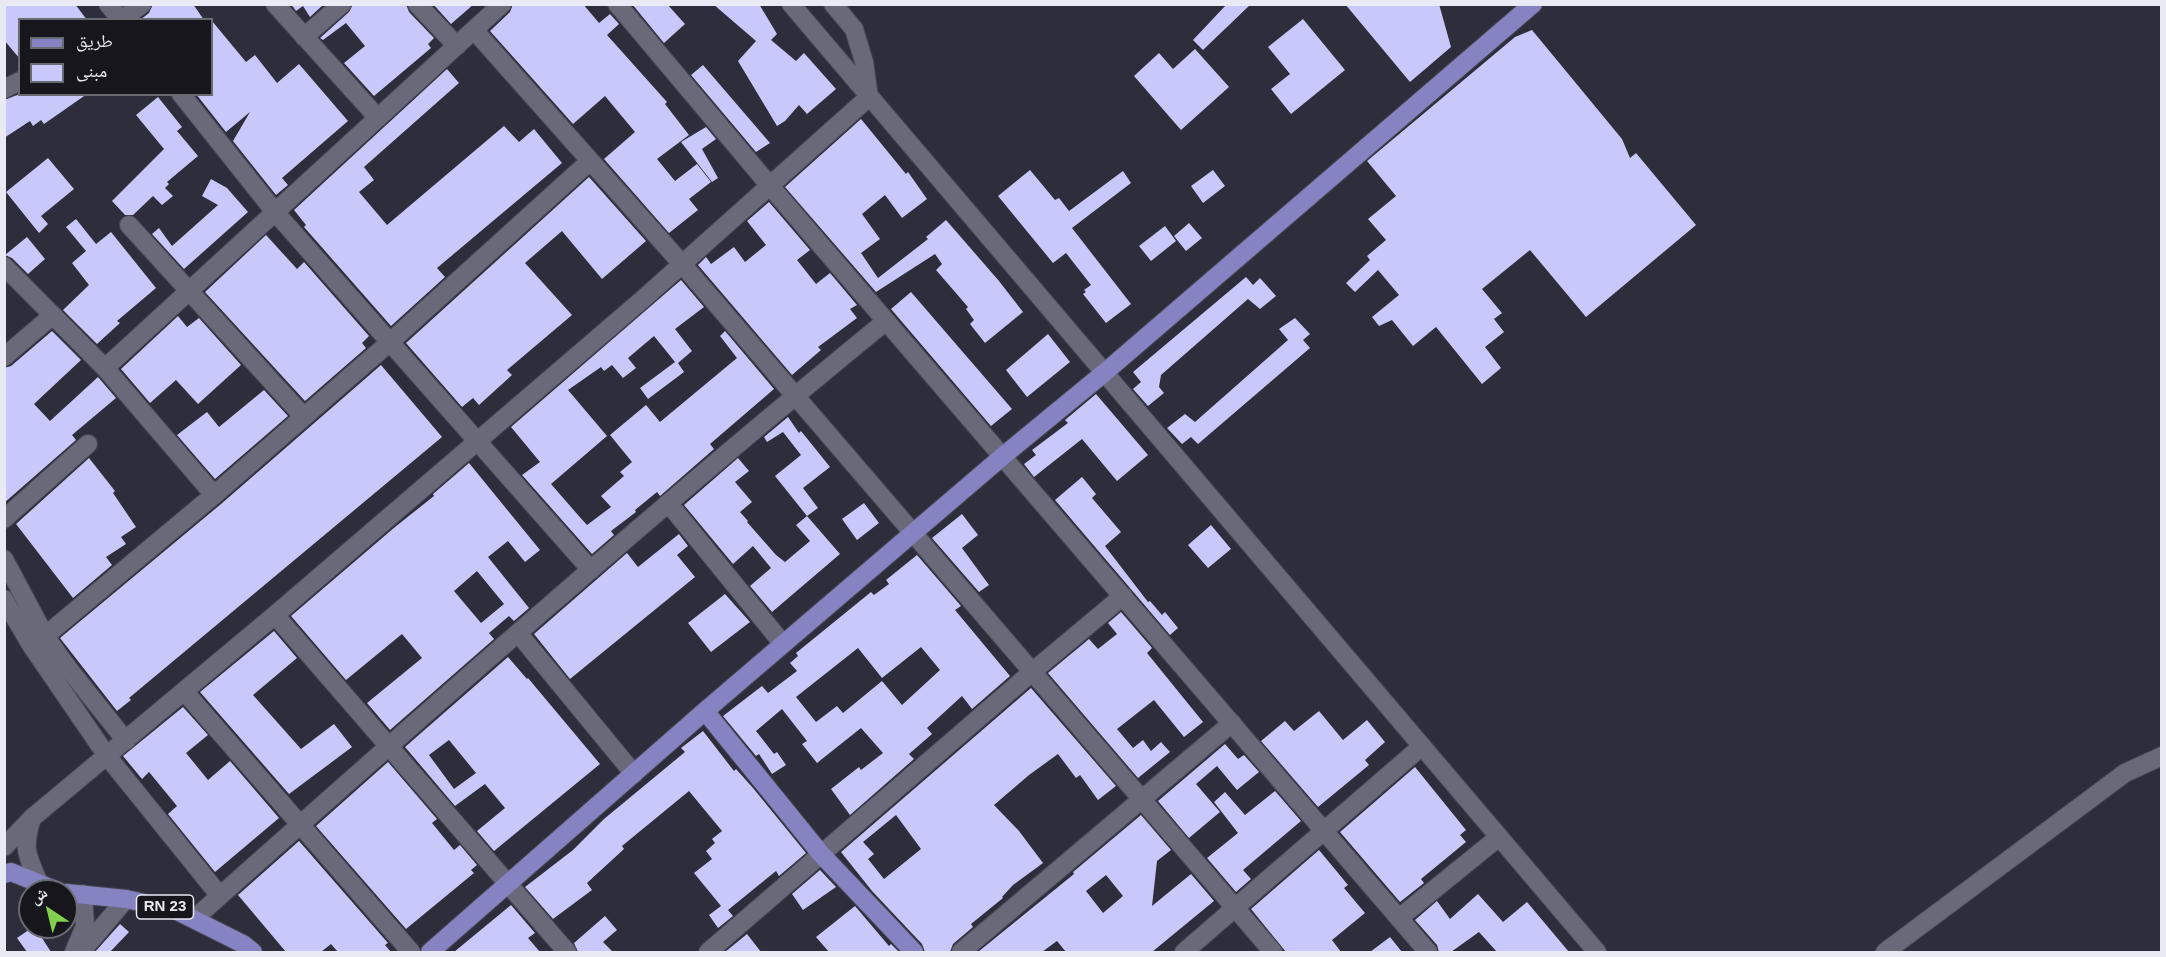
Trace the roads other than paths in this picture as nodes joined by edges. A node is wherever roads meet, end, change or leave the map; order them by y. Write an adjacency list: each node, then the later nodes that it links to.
1 (108, 4): 11 (street)
2 (142, 4): 12 (street)
3 (274, 4): 14 (street)
4 (342, 4): 14 (street)
5 (417, 4): 15 (street)
6 (502, 4): 13 (street)
7 (617, 4): 22 (street)
8 (833, 4): 19 (street)
9 (1533, 4): 33 (main road)
10 (801, 8): 19 (street)
11 (119, 18)
12 (124, 18)
13 (474, 30): 15 (street); 21 (street)
14 (304, 37): 20 (street)
15 (457, 46): 20 (street)
16 (18, 82): 17 (street)
17 (4, 89)
18 (183, 96): 23 (street)
19 (869, 97): 22 (street); 33 (street)
20 (378, 118): 23 (street)
21 (590, 161): 25 (street); 30 (street)
22 (770, 186): 25 (street); 29 (street)
23 (275, 212): 27 (street); 30 (street)
24 (129, 225): 27 (street)
25 (682, 264): 34 (street); 36 (street)
26 (4, 266): 28 (street)
27 (188, 292): 32 (street); 35 (street)
28 (53, 315): 31 (street); 32 (street)
29 (886, 321): 34 (street); 38 (street)
30 (390, 342): 35 (street); 36 (street)
31 (4, 357)
32 (105, 368): 39 (street)
33 (1104, 373): 38 (main road); 57 (street)
34 (795, 395): 40 (street); 42 (street)
35 (304, 417): 39 (street)
36 (477, 442): 44 (street); 47 (street)
37 (88, 444): 41 (street)
38 (1003, 456): 42 (main road); 45 (street)
39 (214, 495): 49 (street)
40 (669, 504): 44 (street); 50 (street)
41 (4, 519)
42 (913, 533): 50 (main road); 51 (street)
43 (4, 559): 49 (street)
44 (591, 570): 48 (street)
45 (1123, 596): 51 (street); 54 (street)
46 (4, 599): 49 (street)
47 (275, 615): 52 (street); 56 (street)
48 (518, 633): 56 (street); 60 (street)
49 (38, 640): 55 (street); 58 (street)
50 (783, 645): 53 (main road)
51 (1032, 672): 61 (street); 67 (street)
52 (184, 691): 55 (street); 63 (street)
53 (705, 711): 60 (main road); 67 (main road)
54 (1232, 723): 61 (street); 64 (street)
55 (126, 741): 58 (street)
56 (388, 746): 63 (street); 71 (street)
57 (1422, 746): 64 (street); 65 (street)
58 (107, 756): 62 (street); 73 (street)
59 (2162, 756): 92 (street)
60 (633, 774): 71 (main road)
61 (1143, 800): 76 (street); 87 (street)
62 (32, 818): 66 (street); 70 (street)
63 (300, 824): 73 (street); 82 (street)
64 (1324, 830): 76 (street); 77 (street)
65 (1499, 837): 77 (street); 91 (street)
66 (4, 847)
67 (820, 854): 85 (street); 86 (main road)
68 (4, 874): 69 (main road)
69 (27, 879)
70 (37, 879)
71 (507, 885): 83 (main road); 84 (street)
72 (78, 893): 74 (main road, RN 23)
73 (220, 896): 78 (street)
74 (126, 899): 78 (main road, RN 23); 80 (street)
75 (78, 904): 79 (street)
76 (1234, 907): 88 (street); 89 (street)
77 (1399, 918): 90 (street)
78 (194, 919): 81 (main road, RN 23)
79 (74, 952)
80 (81, 952)
81 (253, 952)
82 (411, 952)
83 (430, 952)
84 (567, 952)
85 (708, 952)
86 (914, 952)
87 (961, 952)
88 (1184, 952)
89 (1273, 952)
90 (1428, 952)
91 (1597, 952)
92 (1886, 952)

